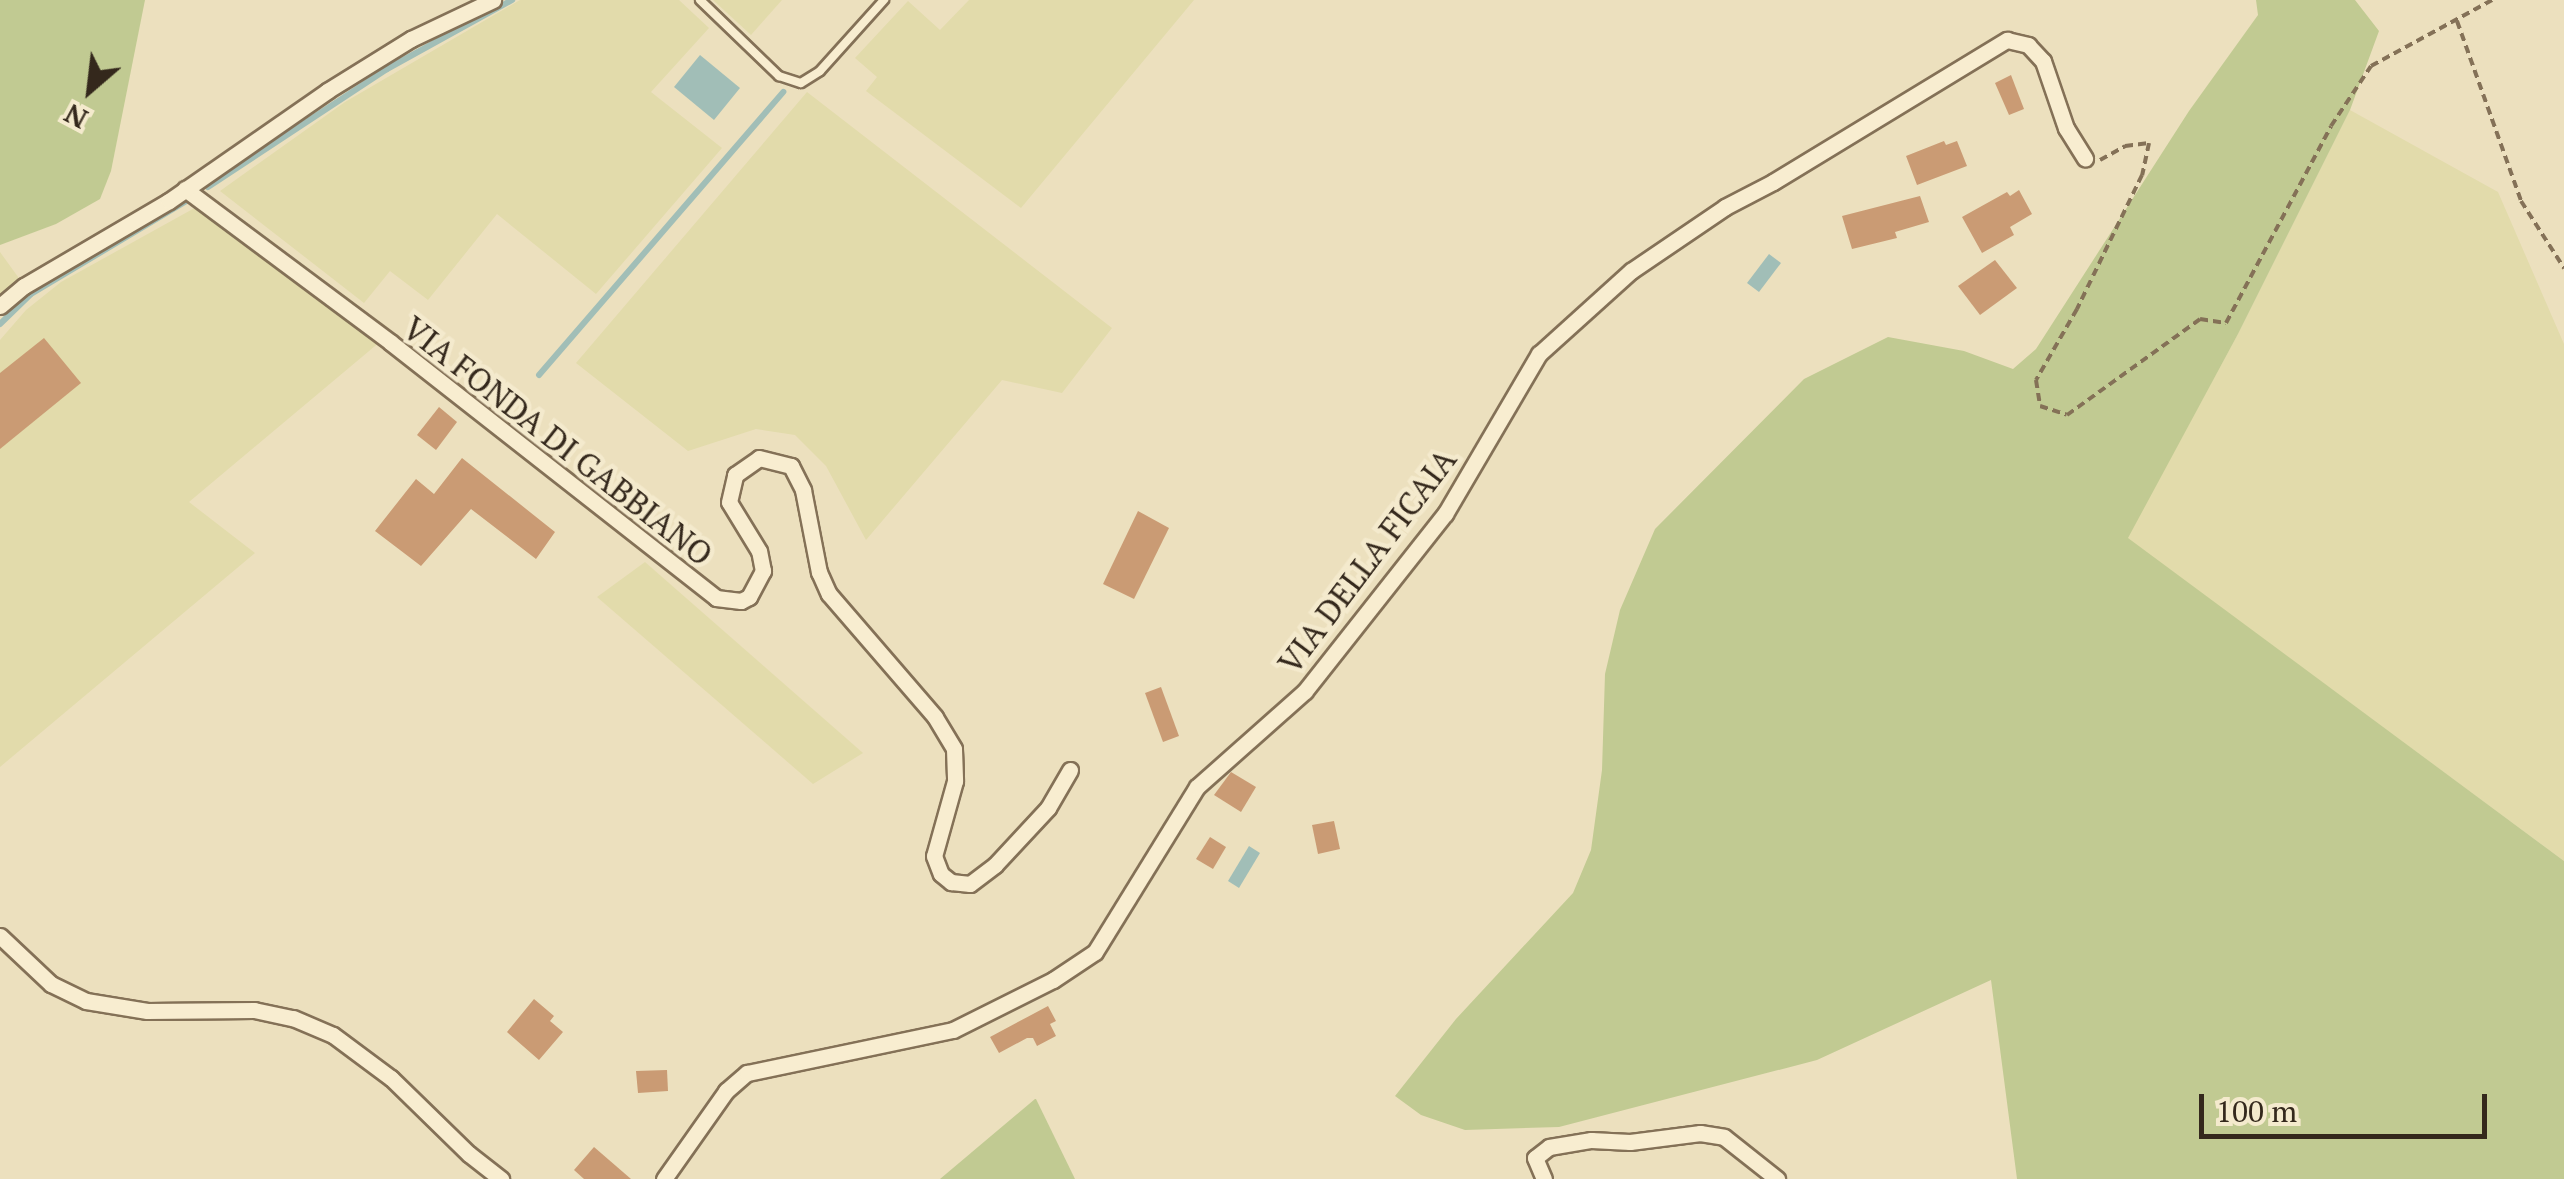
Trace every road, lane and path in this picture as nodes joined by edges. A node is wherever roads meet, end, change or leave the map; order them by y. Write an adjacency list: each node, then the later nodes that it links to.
1 (493, 0): 7 (street)
2 (700, 0): 3 (lane)
3 (884, 0)
4 (2492, 0): 5 (path)
5 (2457, 21): 6 (path); 8 (path)
6 (2085, 158): 13 (street, VIA DELLA FICAIA)
7 (185, 189): 9 (street); 10 (street, VIA FONDA DI GABBIANO)
8 (2564, 268)
9 (0, 306)
10 (1070, 770)
11 (0, 936): 12 (street)
12 (501, 1179)
13 (664, 1179)
14 (1544, 1179): 15 (street)
15 (1776, 1179)

